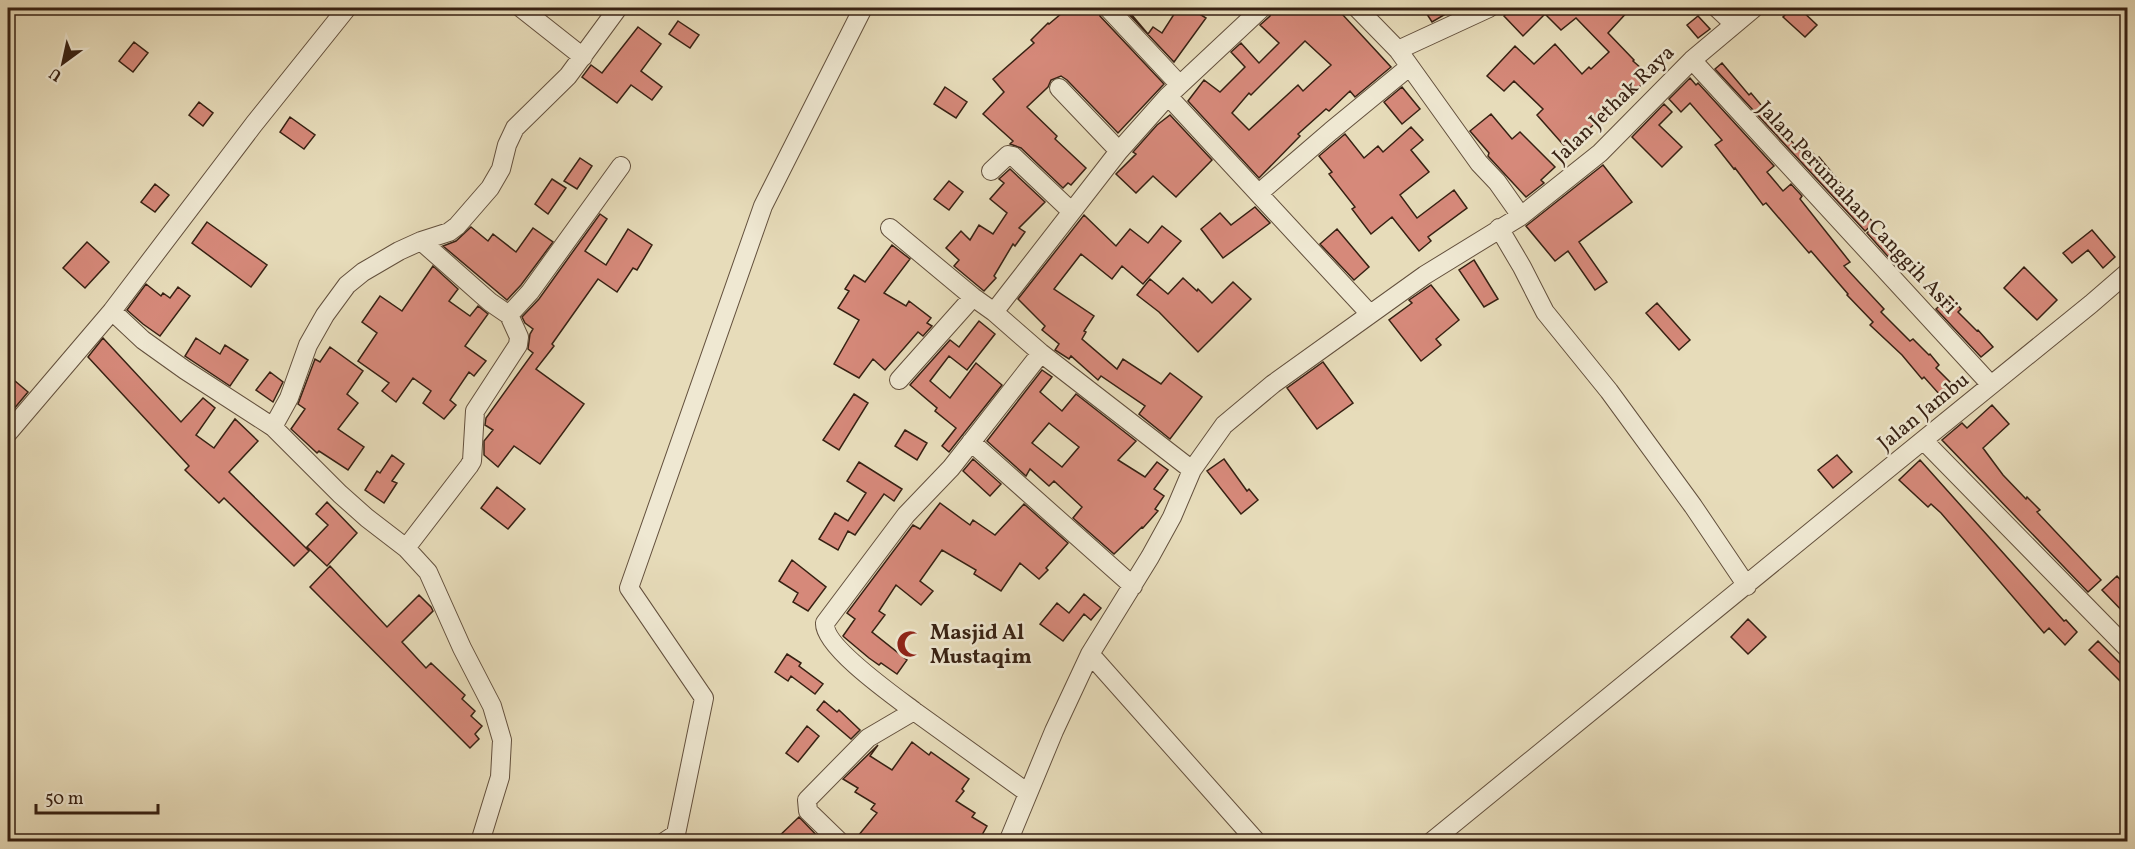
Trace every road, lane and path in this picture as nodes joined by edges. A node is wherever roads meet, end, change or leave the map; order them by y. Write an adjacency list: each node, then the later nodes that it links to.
1 (347, 8): 29 (street)
2 (521, 8): 13 (street)
3 (618, 8): 13 (street)
4 (863, 8): 49 (street)
5 (1108, 8): 17 (street)
6 (1358, 8): 12 (street)
7 (1489, 8): 12 (street)
8 (1717, 8): 11 (street)
9 (1754, 8): 11 (street, Jalan Jethak Raya)
10 (1253, 10): 17 (street)
11 (1734, 24): 14 (street, Jalan Jethak Raya)
12 (1398, 50): 15 (street)
13 (583, 57): 26 (street)
14 (1692, 60): 23 (street, Jalan Jethak Raya); 35 (street, Jalan Perumahan Canggih Asri)
15 (1409, 67): 21 (street); 23 (street)
16 (1059, 88): 18 (street)
17 (1174, 90): 18 (street); 21 (street)
18 (1119, 151): 22 (street)
19 (621, 166): 32 (street)
20 (991, 171): 22 (street)
21 (1259, 193): 31 (street)
22 (1071, 212): 30 (street)
23 (1521, 216): 25 (street, Jalan Jethak Raya)
24 (890, 228): 28 (street)
25 (1499, 228): 31 (street, Jalan Jethak Raya); 43 (street)
26 (422, 241): 32 (street); 36 (street)
27 (2127, 272): 35 (street, Jalan Jambu)
28 (973, 297): 30 (street); 34 (street)
29 (112, 311): 36 (street); 37 (street)
30 (994, 312): 33 (street)
31 (1370, 314): 40 (street, Jalan Jethak Raya)
32 (509, 315): 41 (street)
33 (1041, 353): 39 (street); 40 (street)
34 (899, 380)
35 (1991, 385): 38 (street, Jalan Jambu)
36 (273, 427): 41 (street)
37 (8, 433)
38 (1924, 441): 43 (street, Jalan Jambu); 44 (street)
39 (971, 442): 42 (street); 46 (street)
40 (1192, 470): 42 (street, Jalan Jethak Raya)
41 (406, 548): 48 (street)
42 (1133, 586): 45 (street, Jalan Jethak Raya)
43 (1747, 586): 53 (street, Jalan Jambu)
44 (2127, 649)
45 (1090, 654): 47 (street, Jalan Jethak Raya); 52 (street)
46 (914, 711): 47 (street); 50 (street)
47 (1028, 794): 51 (street, Jalan Jethak Raya)
48 (480, 842)
49 (664, 842)
50 (840, 842)
51 (1008, 842)
52 (1257, 842)
53 (1431, 842)

